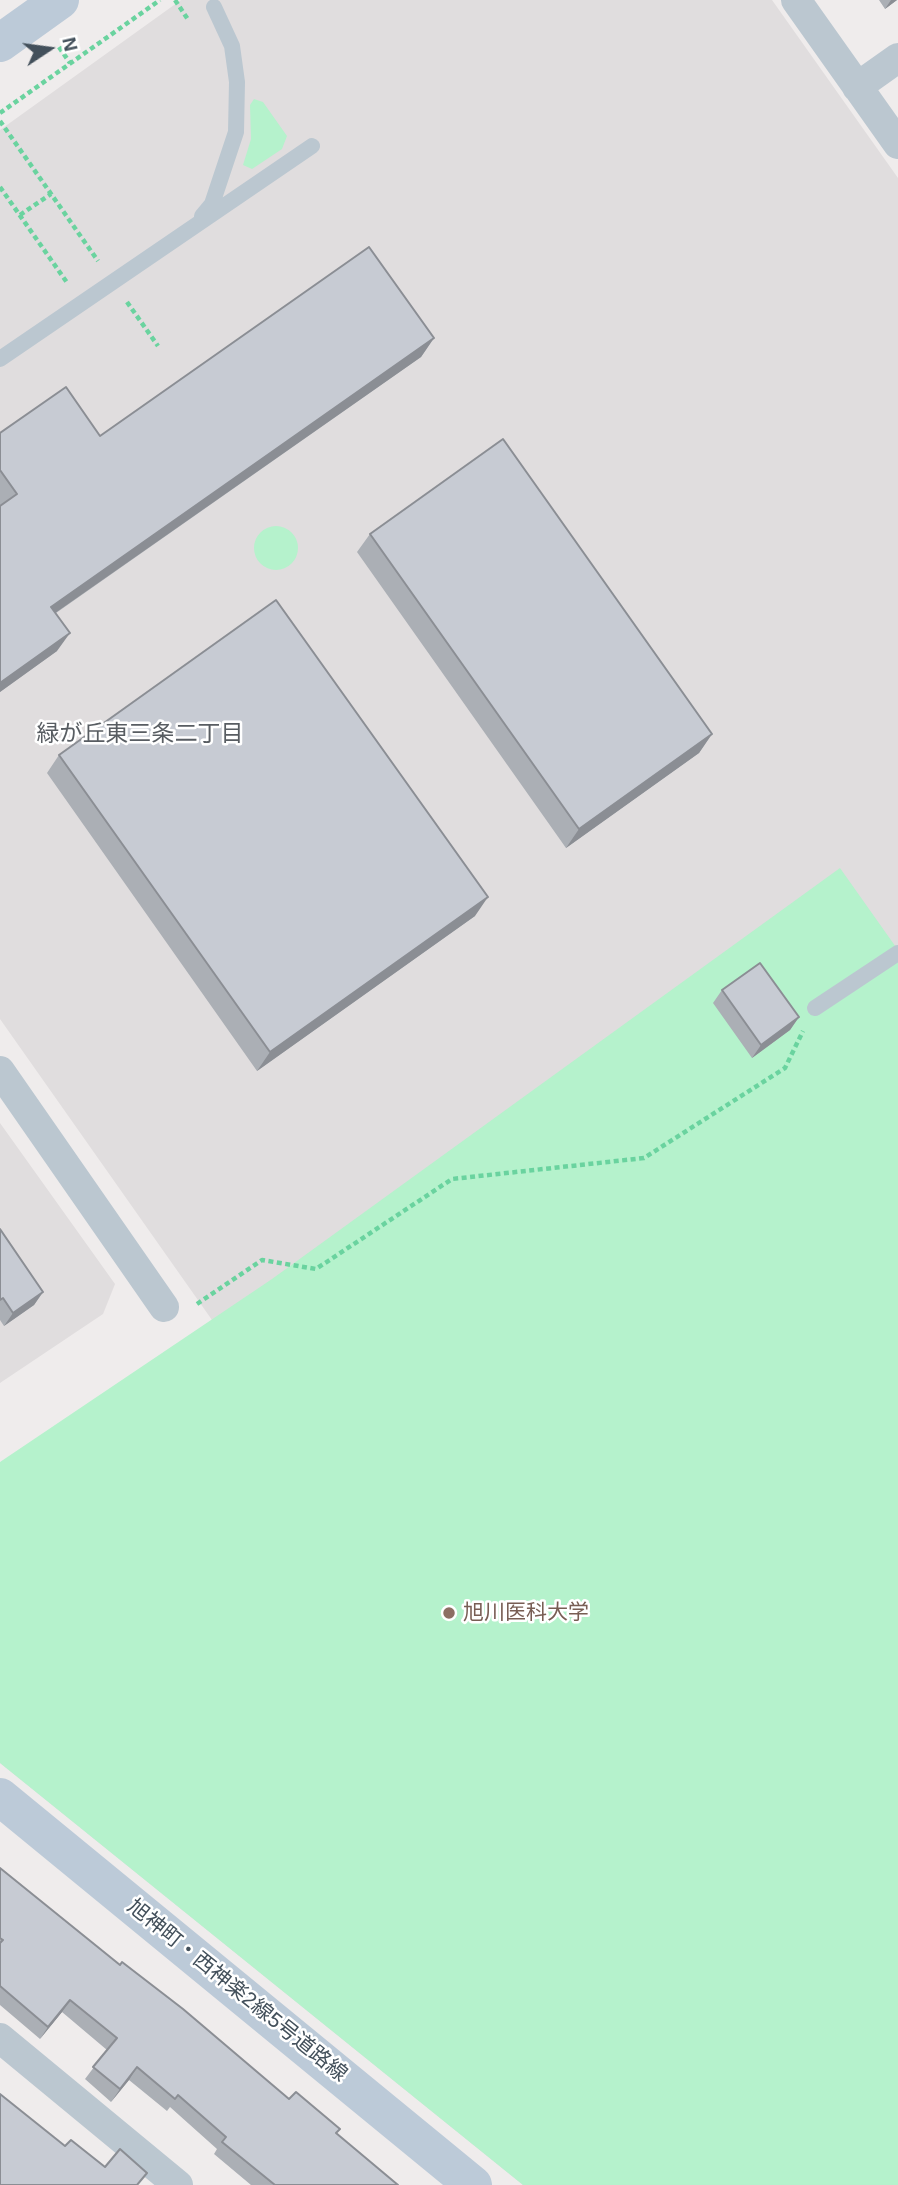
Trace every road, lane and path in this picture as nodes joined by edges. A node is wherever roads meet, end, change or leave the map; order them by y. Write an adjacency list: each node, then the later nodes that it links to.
1 (60, 0): 7 (street)
2 (160, 0): 10 (path)
3 (175, 0): 6 (path)
4 (796, 0): 9 (street)
5 (214, 7): 17 (lane)
6 (196, 32)
7 (1, 40)
8 (898, 58): 9 (street)
9 (857, 87): 12 (street)
10 (0, 113)
11 (0, 121): 15 (path)
12 (898, 144)
13 (312, 146): 17 (lane)
14 (0, 187): 16 (path)
15 (51, 194): 16 (path); 18 (path)
16 (20, 215): 21 (path)
17 (190, 230): 20 (lane)
18 (90, 271)
19 (79, 278): 21 (path)
20 (114, 283): 23 (path); 24 (lane)
21 (69, 285): 22 (path)
22 (59, 292)
23 (158, 346)
24 (0, 359)
25 (898, 953): 26 (lane)
26 (815, 1008): 28 (path)
27 (0, 1071): 28 (street)
28 (163, 1307)
29 (0, 1797): 32 (street, 旭神町・西神楽2線5号道路線)
30 (0, 2038): 31 (street)
31 (178, 2185)
32 (473, 2185)

